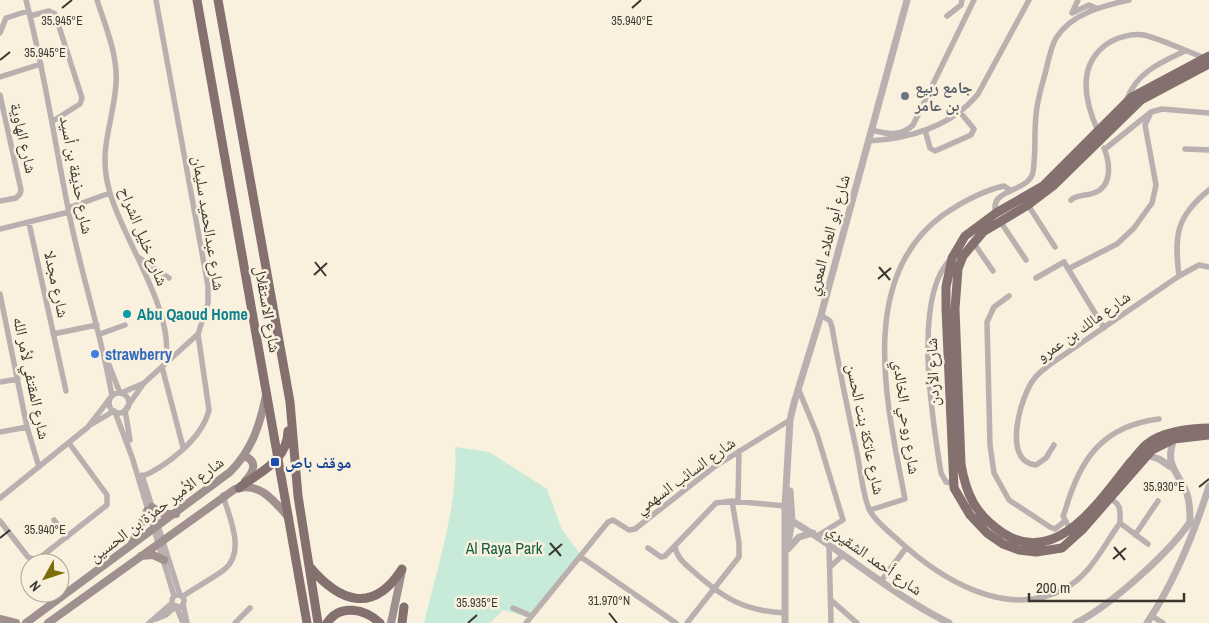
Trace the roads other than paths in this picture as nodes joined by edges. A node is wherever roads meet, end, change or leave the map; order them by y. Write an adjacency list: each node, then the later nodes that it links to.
1 (26, 0): 13 (street, شارع حذيفة بن أسيد)
2 (97, 0): 36 (street, شارع خليل الشراح)
3 (156, 0): 67 (street, شارع عبدالحميد سليمان)
4 (197, 0): 75 (highway, شارع الاستقلال)
5 (218, 0): 83 (highway, شارع الاستقلال)
6 (907, 0): 26 (street, شارع أبو العلاء المعري)
7 (962, 0): 14 (street)
8 (974, 0): 29 (street)
9 (1029, 0): 22 (street)
10 (1078, 0): 12 (street)
11 (1129, 0): 12 (street)
12 (1096, 8): 34 (street)
13 (29, 13): 15 (street); 18 (street, شارع حذيفة بن أسيد); 25 (street)
14 (947, 16)
15 (0, 33)
16 (1185, 51): 17 (street); 21 (street); 28 (street)
17 (1208, 59): 21 (highway, شارع الأردن); 28 (highway, شارع الأردن)
18 (41, 64): 19 (street); 25 (street, شارع حذيفة بن أسيد)
19 (0, 77)
20 (0, 95): 38 (street, شارع الهاوية)
21 (1127, 102): 28 (highway, شارع الأردن)
22 (960, 112): 27 (street); 27 (street)
23 (1152, 112): 24 (street); 31 (street); 52 (street)
24 (1209, 113)
25 (53, 120): 40 (street, شارع حذيفة بن أسيد)
26 (871, 130): 29 (street); 30 (street, شارع أبو العلاء المعري)
27 (925, 130): 29 (street)
28 (1099, 135): 31 (street); 39 (highway, شارع الأردن); 41 (highway, شارع الأردن)
29 (898, 136): 30 (street)
30 (868, 141): 59 (street, شارع أبو العلاء المعري)
31 (1105, 149): 37 (street)
32 (1185, 150): 33 (street)
33 (1209, 150)
34 (1010, 190): 41 (street); 111 (street, شارع روحي الخالدي)
35 (1209, 190): 49 (street)
36 (110, 193): 40 (street); 46 (street, شارع خليل الشراح)
37 (1071, 200)
38 (0, 201)
39 (1028, 205): 41 (highway, شارع الأردن); 45 (street)
40 (68, 210): 42 (street); 60 (street, شارع حذيفة بن أسيد)
41 (998, 217): 44 (highway, شارع الأردن); 47 (highway, شارع الأردن); 48 (street)
42 (29, 223): 43 (street); 65 (street, شارع مجدلا)
43 (0, 229)
44 (973, 242): 53 (street); 77 (highway, شارع الأردن)
45 (1055, 247)
46 (136, 256): 55 (street); 69 (street, شارع خليل الشراح)
47 (952, 258): 77 (highway, شارع الأردن); 101 (street)
48 (1026, 260)
49 (1177, 262): 51 (street); 54 (street)
50 (1209, 267): 51 (street)
51 (1191, 268): 54 (street, شارع مالك بن عمرو)
52 (1068, 269): 56 (street); 62 (street)
53 (993, 271)
54 (1179, 276): 62 (street, شارع مالك بن عمرو)
55 (169, 278)
56 (1036, 278)
57 (0, 294): 63 (street, شارع المقتفي لأمر الله)
58 (1009, 296): 117 (street)
59 (821, 315): 73 (street, شارع أبو العلاء المعري); 111 (street, شارع عاتكة بنت الحسن)
60 (98, 325): 65 (street); 66 (street, شارع حذيفة بن أسيد)
61 (125, 325): 66 (street)
62 (1104, 328): 91 (street, شارع مالك بن عمرو)
63 (7, 330): 64 (street); 70 (street, شارع المقتفي لأمر الله)
64 (0, 332)
65 (54, 334): 74 (street, شارع مجدلا)
66 (100, 334): 68 (street, شارع حذيفة بن أسيد)
67 (198, 334): 69 (street); 92 (street, شارع عبدالحميد سليمان)
68 (105, 354): 76 (street, شارع حذيفة بن أسيد); 78 (street, شارع حذيفة بن أسيد)
69 (163, 365): 72 (street); 92 (street, شارع خليل الشراح)
70 (18, 379): 71 (street); 84 (street, شارع المقتفي لأمر الله)
71 (0, 382)
72 (144, 383): 76 (street); 79 (street)
73 (798, 388): 82 (street, شارع أبو العلاء المعري); 121 (street)
74 (66, 391)
75 (267, 392): 95 (main road, شارع الأمير حمزة بن الحسين); 96 (highway, شارع الاستقلال)
76 (120, 393): 78 (street); 79 (street)
77 (953, 396): 101 (highway, شارع الأردن); 120 (highway, شارع الأردن)
78 (111, 397): 80 (street); 85 (street)
79 (126, 408): 80 (street); 99 (street)
80 (114, 411): 85 (street); 99 (street)
81 (1158, 419): 117 (street)
82 (790, 420): 93 (street, شارع السائب السهمي); 100 (street, شارع أبو العلاء المعري)
83 (292, 422): 96 (highway); 136 (highway, شارع الاستقلال)
84 (27, 427): 87 (street); 97 (street, شارع المقتفي لأمر الله)
85 (88, 427): 90 (street)
86 (1209, 428): 120 (highway, شارع الأردن)
87 (0, 432)
88 (1209, 435): 89 (highway, شارع الأردن)
89 (1174, 439): 94 (highway, شارع الأردن); 98 (street)
90 (69, 443): 97 (street); 123 (street)
91 (1054, 445)
92 (183, 447): 99 (street, شارع عبدالحميد سليمان)
93 (739, 451): 107 (street); 134 (street, شارع السائب السهمي)
94 (1147, 455): 98 (street); 106 (highway, شارع الأردن)
95 (244, 456): 103 (main road); 112 (main road, شارع الأمير حمزة بن الحسين)
96 (278, 459): 103 (highway); 113 (highway, شارع الاستقلال)
97 (39, 467): 105 (street)
98 (1171, 467): 173 (street)
99 (140, 477): 110 (street)
100 (788, 479): 109 (street, شارع أبو العلاء المعري); 114 (street, شارع أبو العلاء المعري)
101 (952, 483): 106 (highway, شارع الأردن)
102 (1209, 486): 150 (street)
103 (239, 488): 104 (main road, شارع الأمير حمزة بن الحسين); 113 (main road, شارع الأمير حمزة بن الحسين)
104 (223, 495): 124 (main road, شارع الأمير حمزة بن الحسين); 142 (street)
105 (0, 498)
106 (1110, 498): 118 (street)
107 (735, 501): 109 (street); 128 (street); 141 (street)
108 (1158, 501): 122 (street)
109 (785, 506): 114 (street, شارع أبو العلاء المعري)
110 (150, 509): 112 (main road); 119 (street); 127 (main road)
111 (870, 510): 130 (street, شارع عاتكة بنت الحسن)
112 (176, 514): 119 (main road, شارع الأمير حمزة بن الحسين)
113 (289, 518): 160 (highway, شارع الاستقلال)
114 (789, 519): 121 (street, شارع أحمد الشقيري); 131 (street, شارع أبو العلاء المعري)
115 (54, 520): 123 (street)
116 (0, 521): 123 (street)
117 (1065, 521): 120 (street)
118 (1120, 523): 122 (street); 130 (street, شارع عاتكة بنت الحسن)
119 (156, 529): 124 (street); 127 (main road, شارع الأمير حمزة بن الحسين)
120 (1070, 530)
121 (816, 535): 126 (street, شارع أحمد الشقيري); 131 (street)
122 (1135, 535): 125 (street)
123 (67, 537)
124 (160, 542): 133 (main road, شارع الأمير حمزة بن الحسين); 135 (street); 138 (street)
125 (1148, 544)
126 (829, 545): 132 (street, شارع أحمد الشقيري); 137 (street)
127 (130, 546): 155 (main road, شارع الأمير حمزة بن الحسين)
128 (674, 547): 129 (street); 141 (street)
129 (648, 548)
130 (906, 548): 140 (street)
131 (786, 550): 148 (street, شارع أبو العلاء المعري)
132 (843, 555): 137 (street); 140 (street, شارع أحمد الشقيري)
133 (139, 556): 135 (main road); 152 (main road, شارع الأمير حمزة بن الحسين)
134 (581, 557): 149 (street); 167 (street)
135 (164, 560): 138 (street)
136 (309, 566): 139 (highway); 161 (highway, شارع الاستقلال)
137 (831, 566): 143 (street)
138 (169, 569): 142 (street)
139 (402, 569): 164 (main road)
140 (881, 581): 172 (street, شارع أحمد الشقيري)
141 (714, 591): 148 (street); 168 (street)
142 (179, 596): 144 (street); 144 (street)
143 (831, 600): 170 (street); 171 (street)
144 (177, 605): 153 (street); 157 (street); 158 (street)
145 (404, 607): 165 (highway)
146 (250, 608): 159 (street)
147 (513, 608): 149 (street)
148 (785, 612): 169 (street, شارع أبو العلاء المعري)
149 (531, 616): 166 (street)
150 (1152, 616): 174 (street); 175 (street)
151 (0, 619): 154 (main road)
152 (54, 620): 156 (main road, شارع الأمير حمزة بن الحسين)
153 (152, 621)
154 (16, 623): 155 (main road)
155 (27, 623)
156 (48, 623)
157 (183, 623)
158 (187, 623)
159 (235, 623)
160 (307, 623)
161 (318, 623)
162 (327, 623): 163 (highway)
163 (380, 623)
164 (391, 623)
165 (401, 623)
166 (526, 623)
167 (676, 623)
168 (687, 623)
169 (785, 623)
170 (831, 623)
171 (857, 623)
172 (949, 623)
173 (1076, 623)
174 (1148, 623)
175 (1163, 623)

